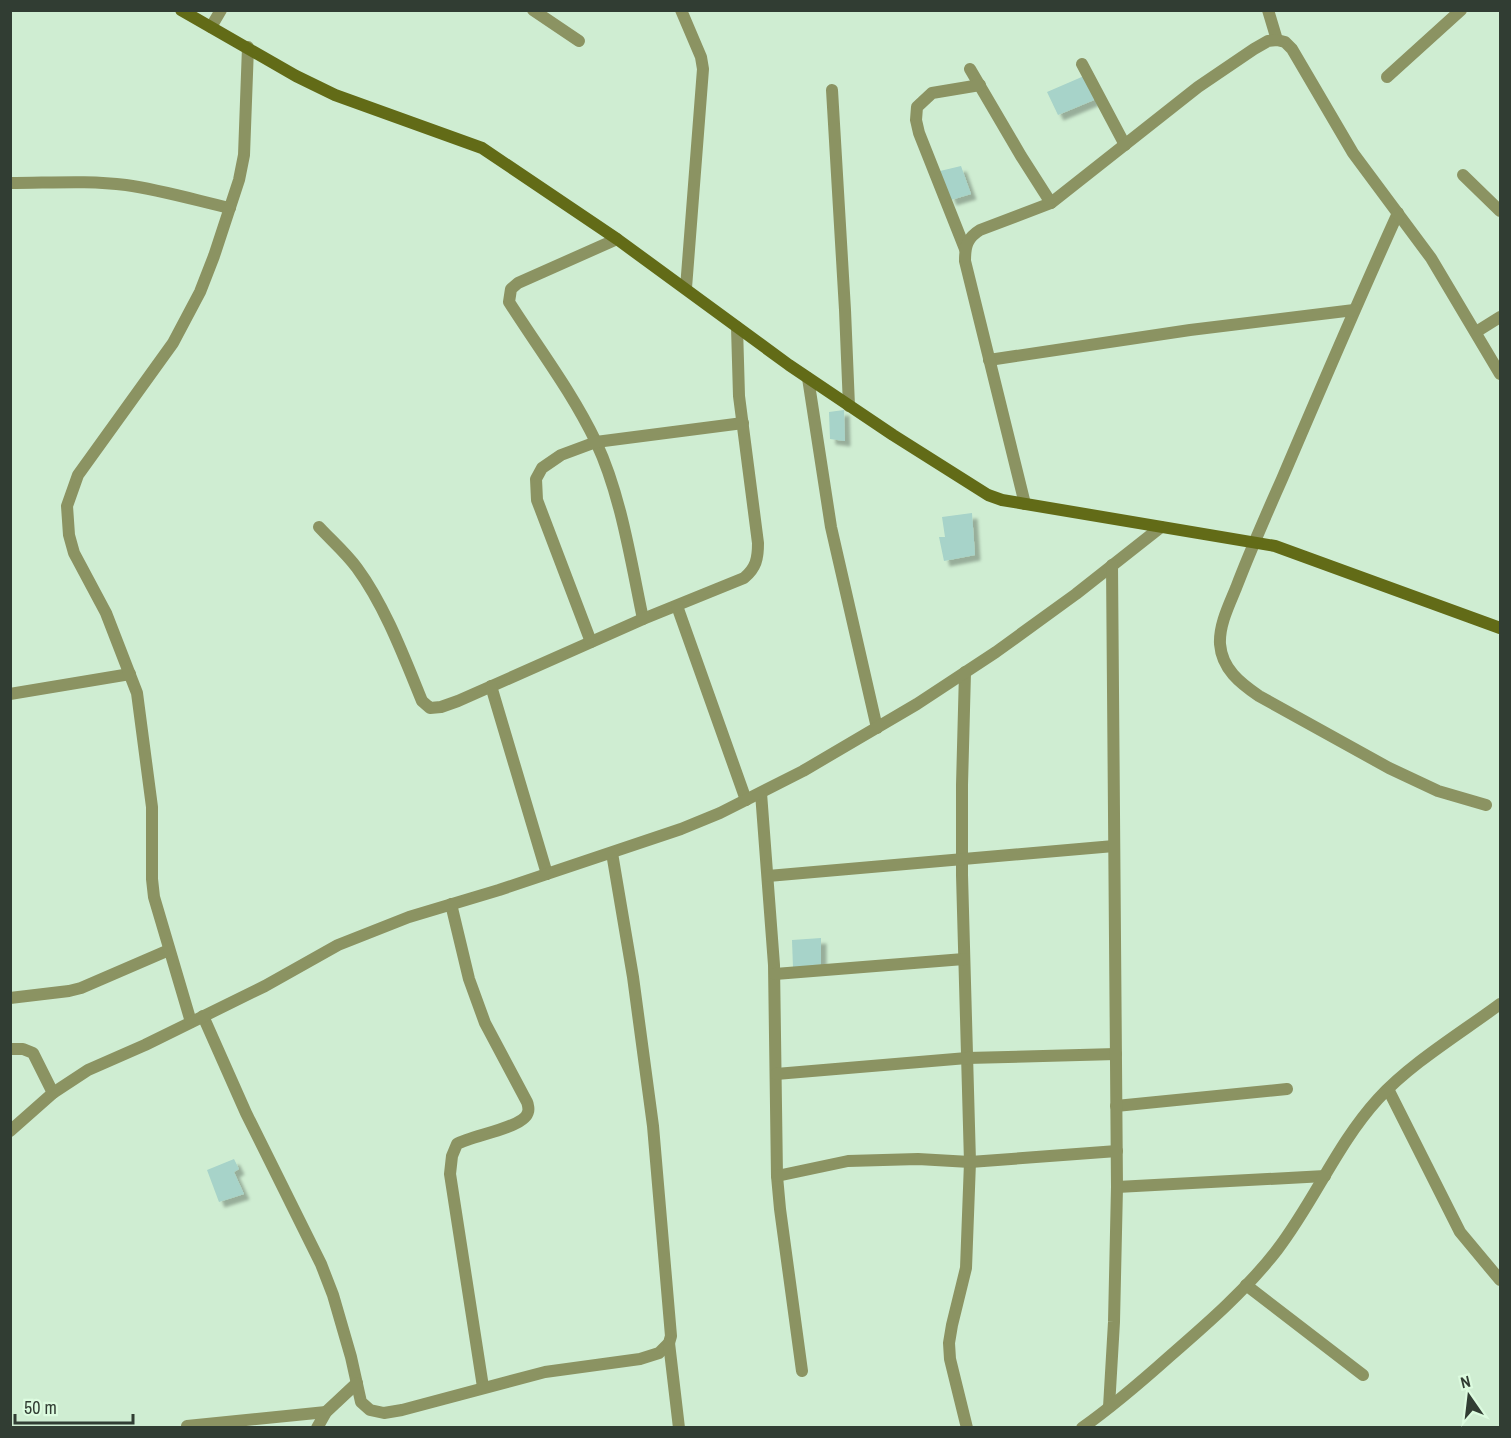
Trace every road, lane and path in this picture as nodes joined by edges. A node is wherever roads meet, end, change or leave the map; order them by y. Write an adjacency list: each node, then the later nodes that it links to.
1 (181, 10): 7 (street)
2 (221, 10): 7 (street)
3 (533, 10): 9 (street)
4 (681, 10): 25 (street)
5 (1268, 10): 8 (street)
6 (1461, 10): 13 (street)
7 (211, 27): 10 (street)
8 (1277, 40): 16 (street); 22 (street)
9 (579, 41)
10 (248, 47): 20 (street); 23 (street)
11 (1082, 64): 16 (street)
12 (970, 69): 14 (street)
13 (1387, 77)
14 (980, 85): 19 (street); 24 (street)
15 (832, 90): 33 (street)
16 (1125, 145): 19 (street)
17 (1463, 175): 21 (street)
18 (10, 183): 20 (street)
19 (1051, 204): 24 (street)
20 (230, 208): 46 (street)
21 (1500, 211)
22 (1398, 213): 26 (street); 29 (street)
23 (617, 239): 25 (street); 35 (street)
24 (965, 249): 30 (street)
25 (686, 288): 28 (street)
26 (1354, 310): 30 (street); 39 (street)
27 (1500, 317): 29 (street)
28 (737, 327): 32 (street); 34 (street)
29 (1476, 333): 31 (street)
30 (989, 360): 36 (street)
31 (1500, 374)
32 (808, 378): 33 (street); 49 (street)
33 (849, 405): 36 (street)
34 (743, 423): 35 (street); 41 (street)
35 (596, 442): 42 (street); 44 (street)
36 (1025, 504): 38 (street)
37 (320, 527): 47 (street)
38 (1161, 527): 39 (street); 40 (street)
39 (1254, 541): 43 (street); 52 (street)
40 (1113, 565): 45 (street); 53 (street)
41 (677, 606): 42 (street); 51 (street)
42 (643, 619): 44 (street)
43 (1500, 628)
44 (591, 642): 47 (street)
45 (965, 672): 49 (street); 55 (street)
46 (130, 674): 48 (street); 59 (street)
47 (491, 686): 56 (street)
48 (10, 694)
49 (877, 728): 50 (street)
50 (761, 793): 51 (street); 57 (street)
51 (746, 800): 54 (street)
52 (1485, 805)
53 (1114, 846): 55 (street); 67 (street)
54 (612, 853): 56 (street); 82 (street)
55 (962, 860): 57 (street); 60 (street)
56 (547, 874): 58 (street)
57 (768, 876): 61 (street)
58 (451, 904): 64 (street); 86 (street)
59 (169, 950): 62 (street); 65 (street)
60 (964, 959): 61 (street); 68 (street)
61 (775, 975): 69 (street)
62 (10, 998)
63 (1500, 1004): 71 (street)
64 (204, 1016): 65 (street); 85 (street)
65 (191, 1022): 72 (street)
66 (10, 1049): 72 (street)
67 (1116, 1054): 68 (street); 73 (street)
68 (967, 1059): 69 (street); 76 (street)
69 (776, 1074): 77 (street)
70 (1287, 1089): 73 (street)
71 (1388, 1089): 78 (street); 80 (street)
72 (53, 1093): 74 (street)
73 (1116, 1106): 75 (street)
74 (10, 1131)
75 (1116, 1151): 76 (street); 79 (street)
76 (970, 1162): 77 (street); 92 (street)
77 (777, 1176): 83 (street)
78 (1325, 1176): 79 (street); 81 (street)
79 (1117, 1187): 87 (street)
80 (1500, 1280)
81 (1246, 1285): 84 (street); 87 (street)
82 (669, 1343): 86 (street); 91 (street)
83 (802, 1371)
84 (1363, 1375)
85 (357, 1383): 86 (street); 88 (street)
86 (483, 1387)
87 (1110, 1407): 93 (street)
88 (326, 1412): 89 (street); 90 (street)
89 (187, 1426)
90 (317, 1428)
91 (679, 1428)
92 (967, 1428)
93 (1082, 1428)

